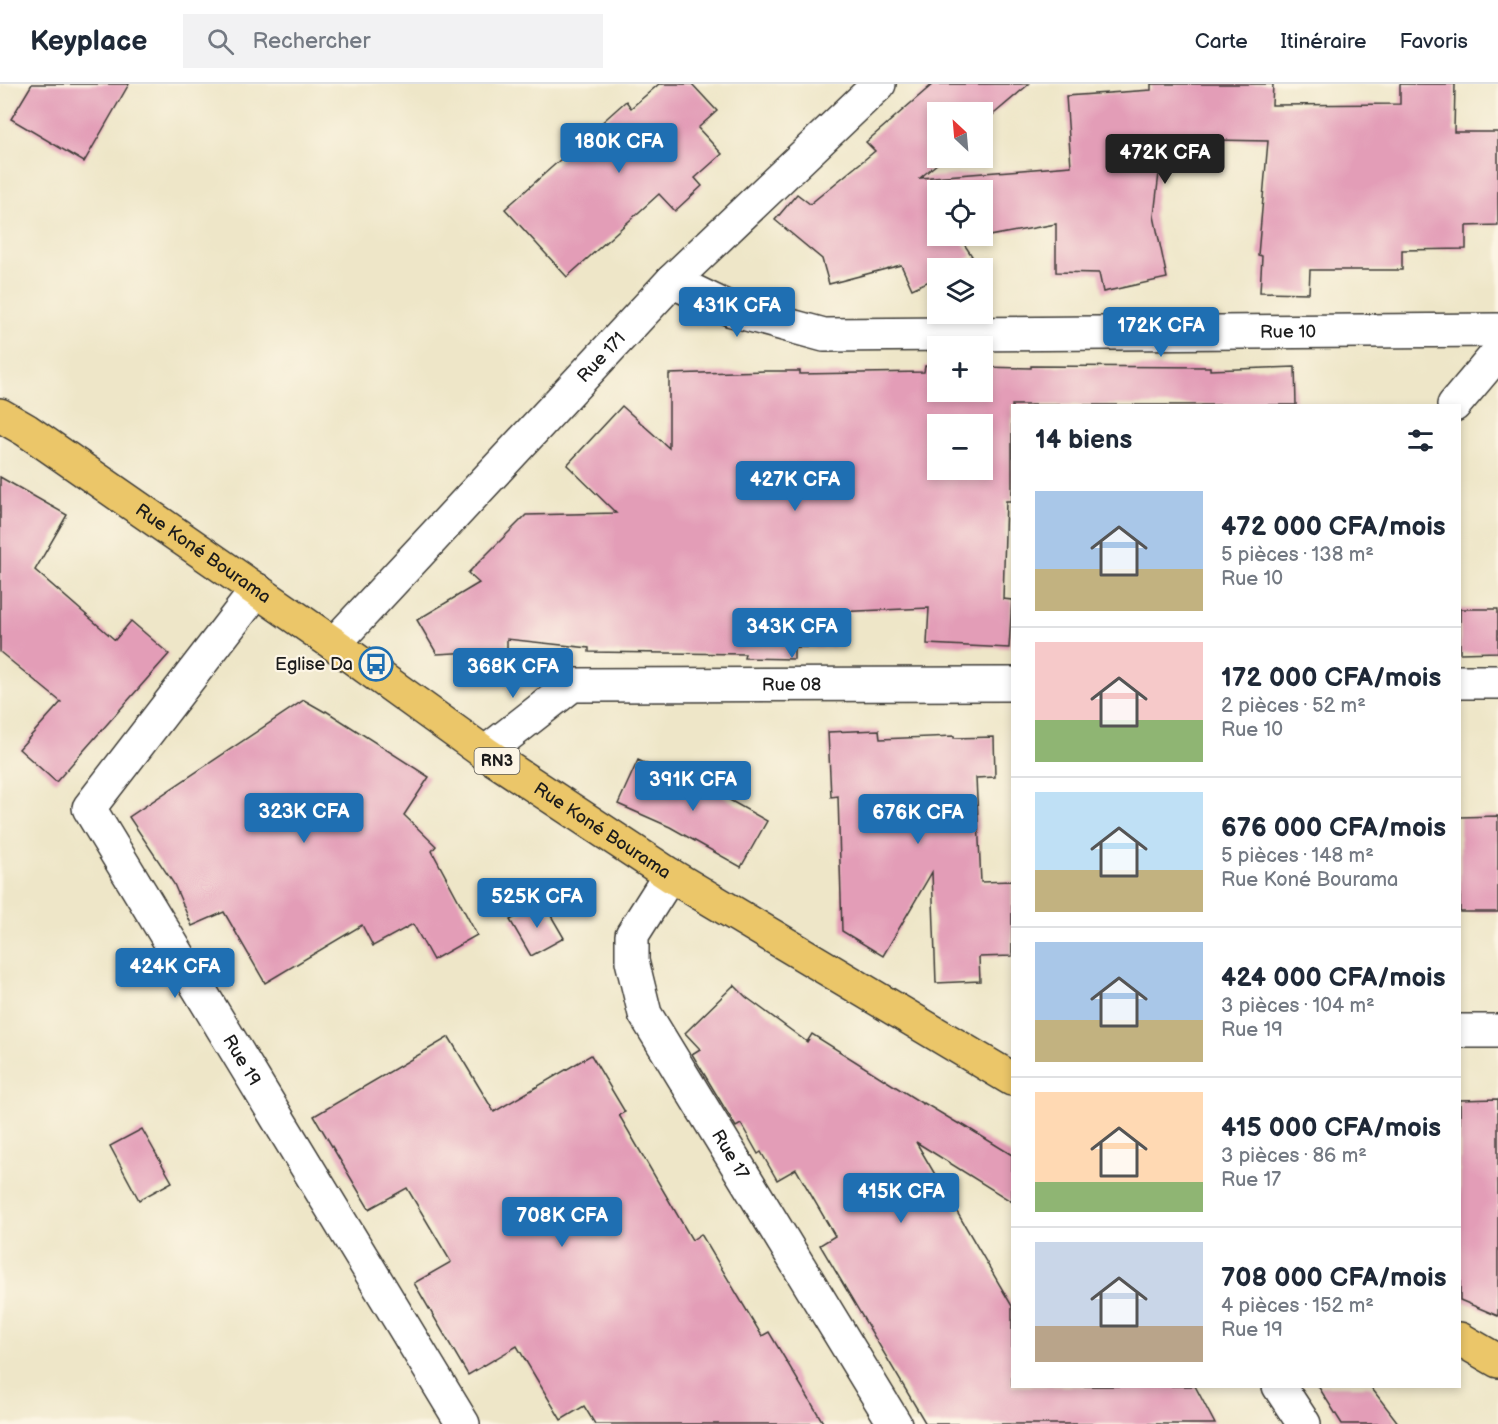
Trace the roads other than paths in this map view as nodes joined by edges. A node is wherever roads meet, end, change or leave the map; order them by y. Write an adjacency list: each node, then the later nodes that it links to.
1 (879, 84): 2 (street, Rue 171)
2 (672, 281): 3 (street, Rue 10); 8 (street, Rue 171)
3 (1498, 330)
4 (1498, 353): 5 (street)
5 (1455, 404)
6 (0, 415): 7 (highway, Rue Koné Bourama / RN3)
7 (257, 590): 8 (highway, Rue Koné Bourama / RN3); 20 (street, Rue 19)
8 (334, 644): 12 (highway, Rue Koné Bourama / RN3)
9 (1461, 682): 10 (street)
10 (1498, 682)
11 (1011, 684): 12 (street, Rue 08)
12 (485, 753): 13 (highway, Rue Koné Bourama / RN3)
13 (670, 875): 16 (highway, Rue Koné Bourama / RN3); 21 (street, Rue 17)
14 (1498, 1030): 15 (street)
15 (1461, 1031)
16 (1011, 1078)
17 (1461, 1340): 18 (highway)
18 (1498, 1360)
19 (1280, 1388): 22 (street)
20 (464, 1424)
21 (896, 1424)
22 (1304, 1424)

